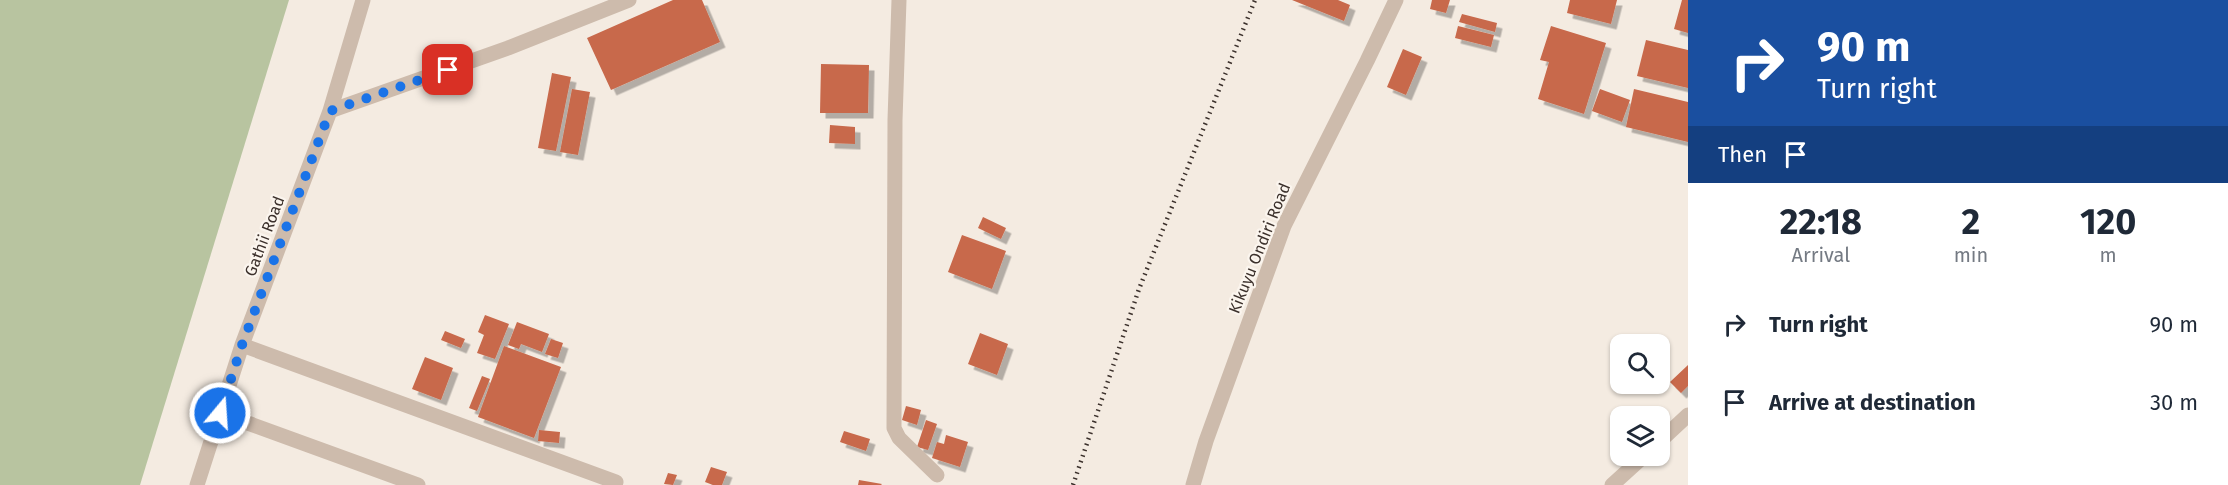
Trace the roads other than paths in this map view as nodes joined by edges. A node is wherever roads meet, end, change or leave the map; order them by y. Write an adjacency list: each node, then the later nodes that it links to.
1 (363, 0): 5 (street, Gathii Road)
2 (629, 0): 5 (street)
3 (899, 0): 11 (street)
4 (1395, 0): 15 (street, Kikuyu Ondiri Road)
5 (330, 111): 6 (street, Gathii Road)
6 (242, 345): 7 (street, Gathii Road); 12 (street)
7 (220, 413): 13 (street, Gathii Road); 14 (street)
8 (1688, 415): 9 (street)
9 (1670, 432)
10 (1633, 466): 16 (street)
11 (937, 475)
12 (616, 482)
13 (197, 485)
14 (418, 485)
15 (1193, 485)
16 (1612, 485)

